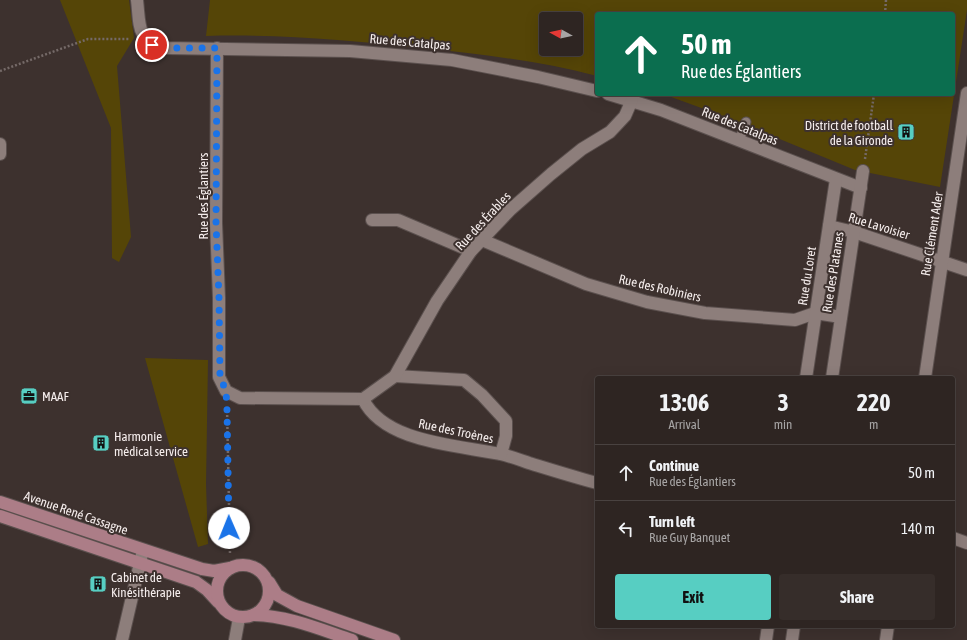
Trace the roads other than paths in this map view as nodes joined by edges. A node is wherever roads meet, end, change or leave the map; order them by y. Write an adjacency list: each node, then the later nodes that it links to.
1 (137, 0): 2 (street, Rue des Catalpas)
2 (217, 48): 3 (street, Rue des Catalpas); 27 (street, Rue des Églantiers)
3 (595, 91)
4 (967, 94): 19 (street, Rue Clément Ader)
5 (616, 96): 6 (street, Rue des Catalpas)
6 (632, 100): 8 (street, Rue des Catalpas); 17 (street, Rue des Érables)
7 (746, 122): 8 (lane)
8 (739, 141): 12 (street, Rue des Catalpas)
9 (0, 144): 10 (street)
10 (0, 154)
11 (863, 171): 13 (street, Rue des Platanes)
12 (836, 179): 13 (street, Rue des Catalpas); 15 (street, Rue du Loret)
13 (861, 188): 16 (street, Rue des Platanes)
14 (372, 220): 18 (street)
15 (829, 226): 16 (street, Rue Lavoisier); 21 (street, Rue du Loret)
16 (854, 232): 19 (street, Rue Lavoisier); 22 (street, Rue des Platanes)
17 (482, 240): 18 (street, Rue des Érables); 21 (street, Rue des Robiniers)
18 (471, 251): 23 (street, Rue des Érables)
19 (942, 261): 20 (street, Rue Lavoisier); 26 (street, Rue Clément Ader)
20 (967, 270)
21 (815, 313): 22 (street, Rue des Robiniers); 24 (street, Rue du Loret)
22 (841, 317): 25 (street, Rue des Platanes)
23 (395, 376): 27 (street, Rue des Érables); 28 (street)
24 (806, 376)
25 (832, 376)
26 (925, 376)
27 (363, 399): 28 (street, Rue des Troènes)
28 (501, 454): 29 (street, Rue des Troènes)
29 (595, 482)
30 (0, 502): 34 (main road, Avenue René Cassagne)
31 (0, 516): 35 (main road, Avenue René Cassagne)
32 (955, 539): 33 (street)
33 (967, 543)
34 (143, 550): 35 (street); 36 (main road, Avenue René Cassagne)
35 (139, 563): 38 (main road, Avenue René Cassagne); 44 (street)
36 (230, 568): 37 (main road, Avenue René Cassagne); 38 (main road)
37 (266, 579): 39 (main road); 47 (main road, Avenue René Cassagne)
38 (218, 602): 40 (main road, Avenue René Cassagne)
39 (254, 616): 40 (main road); 46 (main road)
40 (239, 618): 45 (street)
41 (768, 628): 48 (street)
42 (794, 628): 49 (street)
43 (888, 628): 50 (street)
44 (122, 640)
45 (235, 640)
46 (352, 640)
47 (394, 640)
48 (766, 640)
49 (792, 640)
50 (886, 640)

